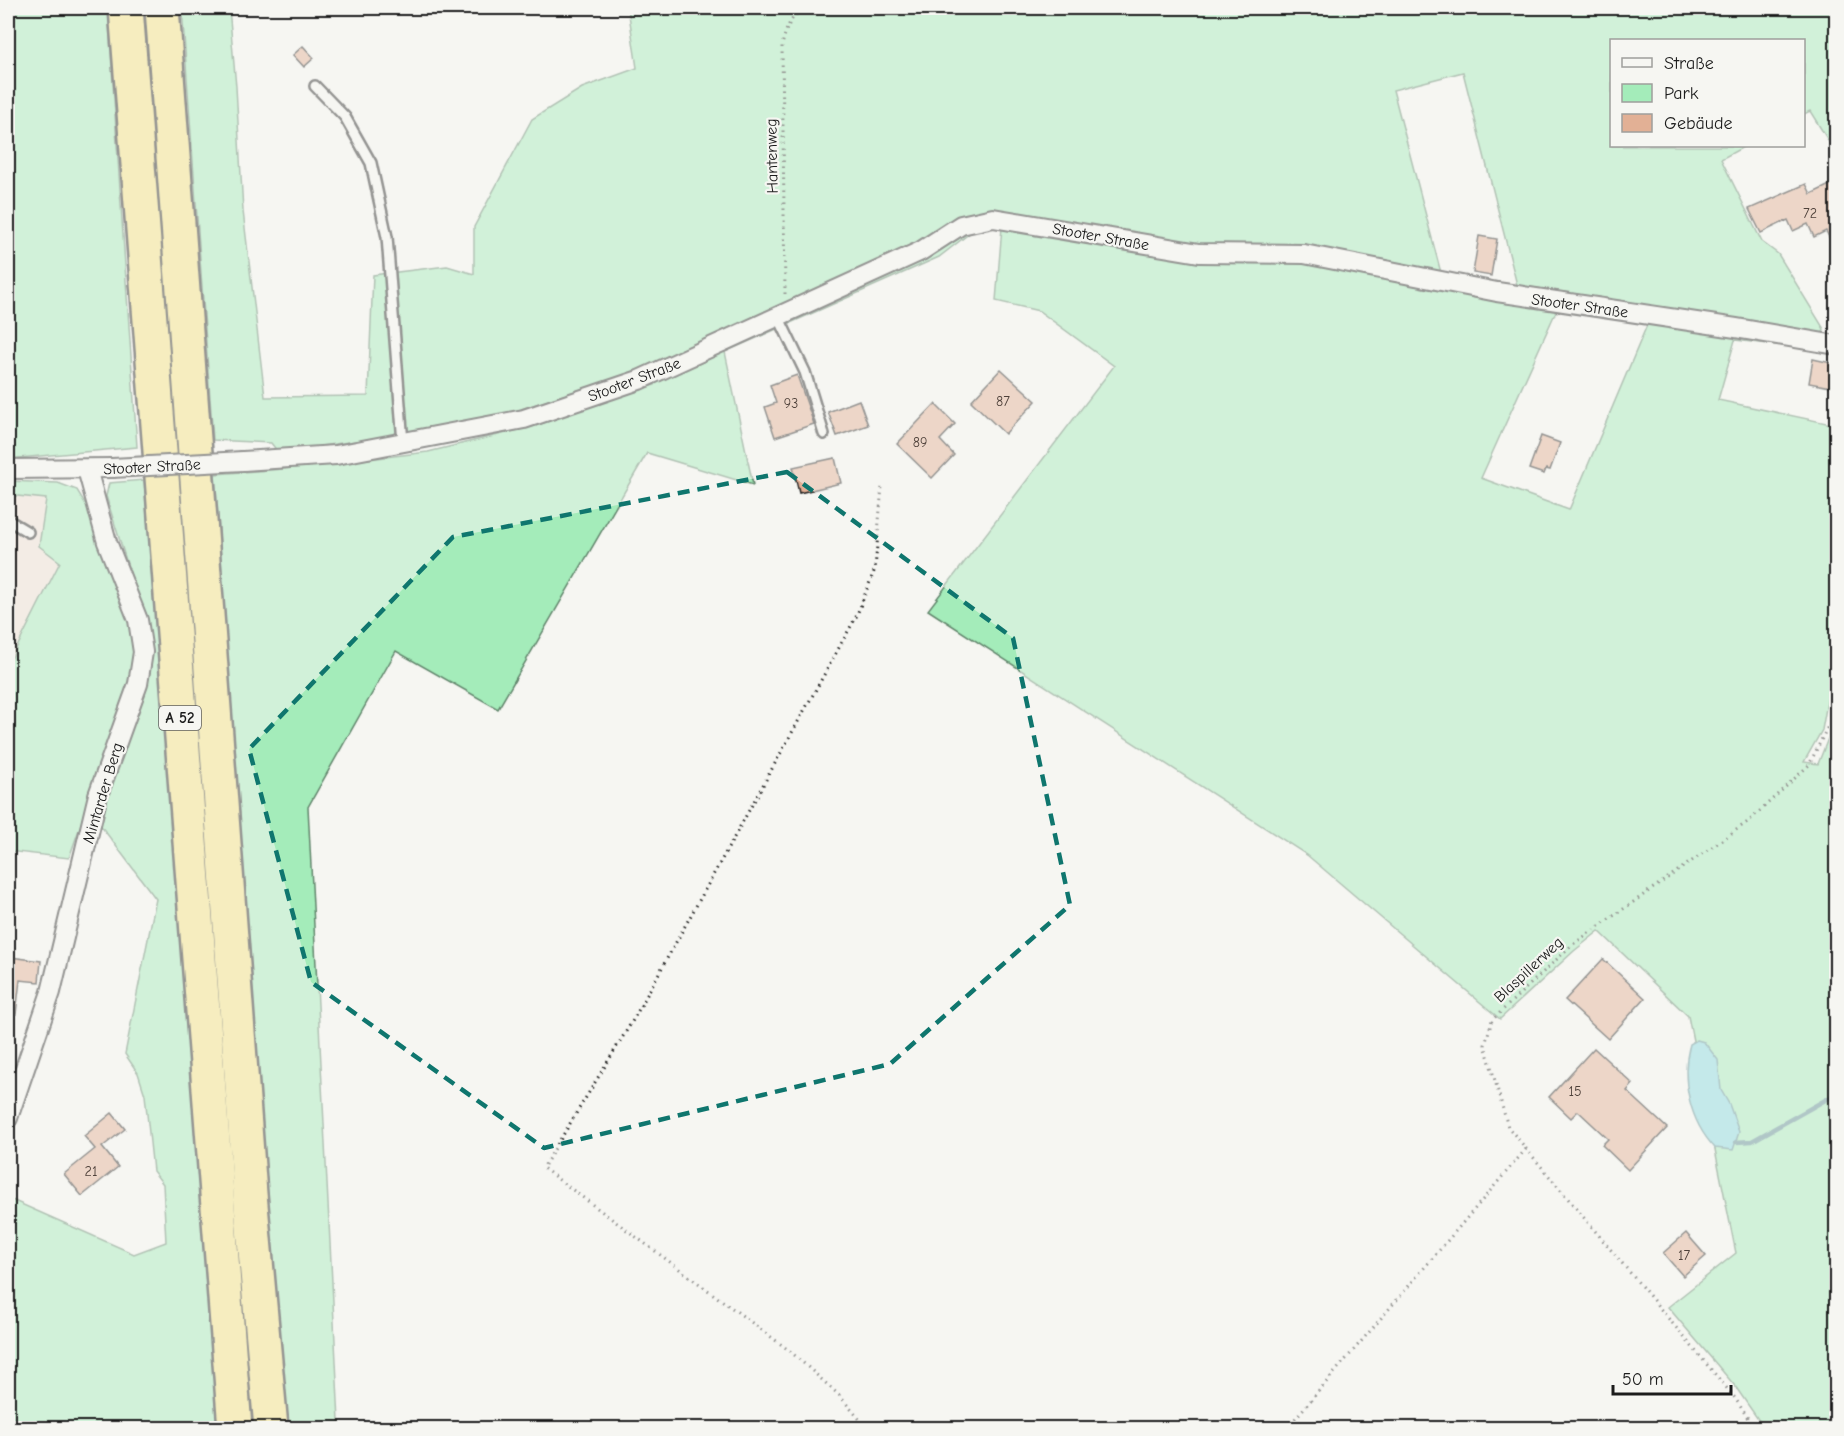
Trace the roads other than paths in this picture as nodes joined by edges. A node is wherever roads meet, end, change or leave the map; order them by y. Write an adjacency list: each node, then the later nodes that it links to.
1 (126, 8): 13 (highway, A 52)
2 (162, 8): 14 (highway, A 52)
3 (315, 86): 7 (lane)
4 (782, 314): 5 (street, Stooter Straße); 6 (lane); 7 (street, Stooter Straße)
5 (1836, 345)
6 (824, 434)
7 (402, 443): 9 (street, Stooter Straße, bridge)
8 (8, 469): 9 (street, Stooter Straße)
9 (87, 469): 12 (street, Mintarder Berg)
10 (8, 520): 11 (lane)
11 (28, 532)
12 (8, 1118)
13 (236, 1428)
14 (271, 1428)

